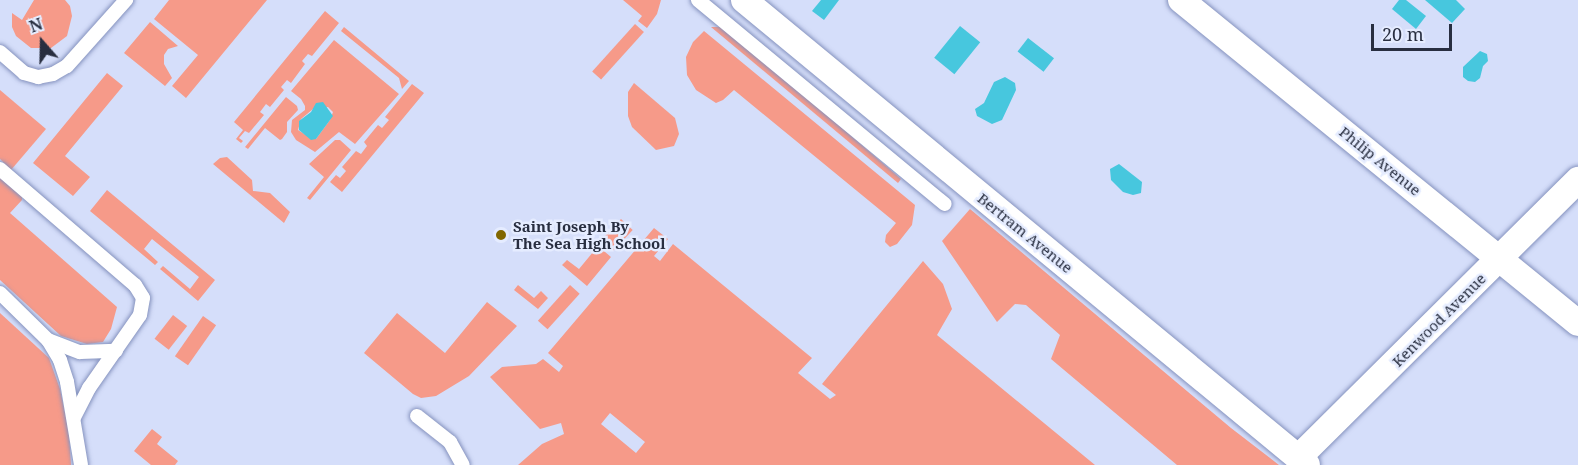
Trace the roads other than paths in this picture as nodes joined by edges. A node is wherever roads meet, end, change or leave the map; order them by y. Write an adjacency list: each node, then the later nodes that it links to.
1 (126, 0): 5 (lane)
2 (698, 0): 8 (lane)
3 (744, 0): 16 (street, Bertram Avenue)
4 (1180, 0): 9 (street, Philip Avenue)
5 (0, 52)
6 (0, 169): 13 (lane)
7 (1578, 180): 9 (street, Kenwood Avenue)
8 (945, 204)
9 (1500, 259): 11 (street, Philip Avenue); 16 (street, Kenwood Avenue)
10 (0, 293): 12 (lane)
11 (1578, 323)
12 (48, 340): 13 (lane); 15 (lane)
13 (116, 351): 15 (lane)
14 (417, 416): 18 (lane)
15 (74, 417): 17 (lane)
16 (1303, 462)
17 (81, 465)
18 (463, 465)

